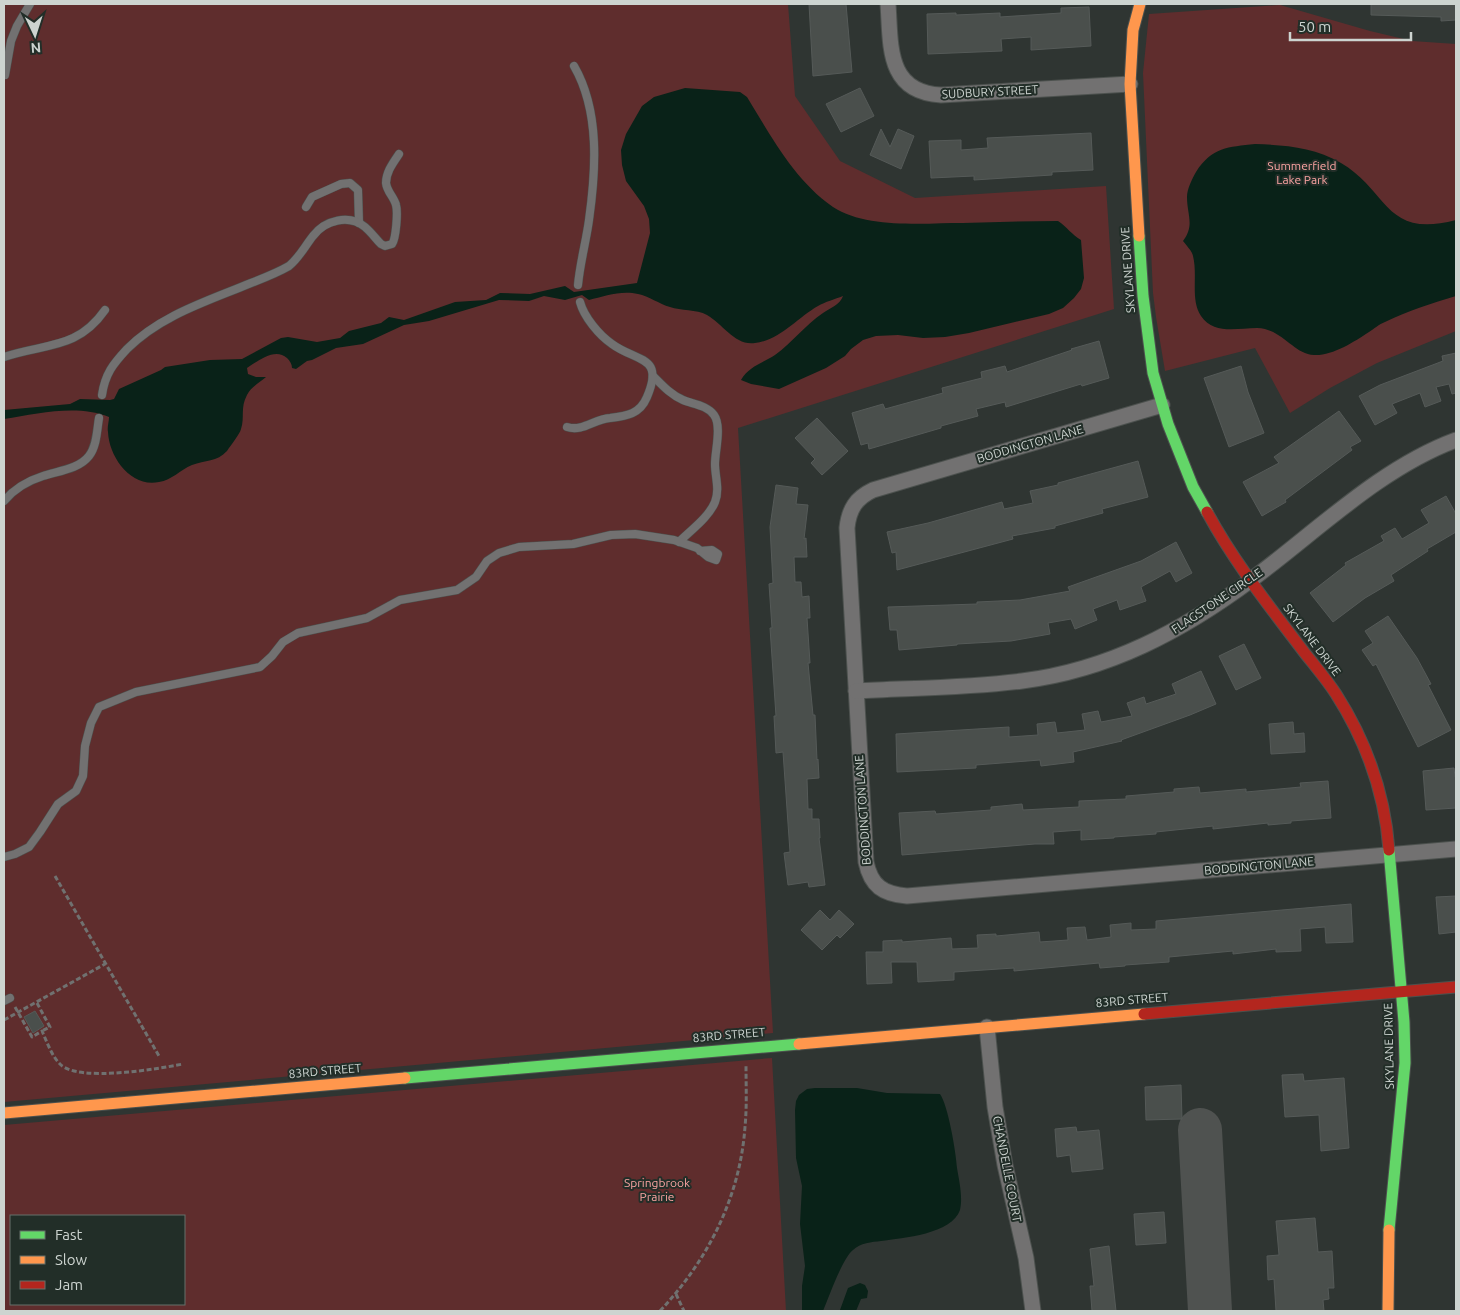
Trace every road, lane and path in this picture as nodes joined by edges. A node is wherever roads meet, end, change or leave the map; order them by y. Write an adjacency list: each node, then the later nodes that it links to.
1 (30, 4): 5 (lane)
2 (888, 4): 6 (street, SUDBURY STREET)
3 (1140, 4): 6 (street, SKYLANE DRIVE)
4 (574, 66): 10 (lane)
5 (5, 75)
6 (1130, 84): 16 (street, SKYLANE DRIVE)
7 (399, 154): 9 (lane)
8 (306, 207): 9 (lane)
9 (359, 223): 15 (lane)
10 (578, 285)
11 (580, 302): 14 (lane)
12 (105, 310): 13 (lane)
13 (4, 356)
14 (653, 376): 18 (lane); 21 (lane)
15 (102, 395)
16 (1162, 405): 23 (street, SKYLANE DRIVE); 24 (street, BODDINGTON LANE)
17 (99, 418): 20 (lane)
18 (566, 426)
19 (1456, 440): 23 (street, FLAGSTONE CIRCLE)
20 (4, 501)
21 (679, 542): 22 (lane); 27 (lane)
22 (700, 551)
23 (1250, 580): 24 (street, FLAGSTONE CIRCLE); 26 (street, SKYLANE DRIVE)
24 (856, 691): 26 (street, BODDINGTON LANE)
25 (1456, 849): 26 (street, BODDINGTON LANE)
26 (1390, 855): 31 (street, SKYLANE DRIVE)
27 (4, 857)
28 (55, 876): 29 (path)
29 (105, 964): 33 (path); 38 (path)
30 (1456, 986): 31 (street, 83RD STREET)
31 (1401, 991): 36 (street, 83RD STREET); 46 (street, SKYLANE DRIVE)
32 (7, 1000): 34 (path)
33 (36, 1003): 34 (path); 37 (path)
34 (18, 1014): 35 (path); 37 (path)
35 (4, 1020)
36 (987, 1027): 41 (street, 83RD STREET); 45 (street, CHANDELLE COURT)
37 (42, 1031): 40 (path)
38 (159, 1056)
39 (746, 1059): 42 (path)
40 (183, 1064)
41 (4, 1113)
42 (676, 1294): 43 (path); 44 (path)
43 (660, 1311)
44 (684, 1311)
45 (1033, 1311)
46 (1388, 1311)

